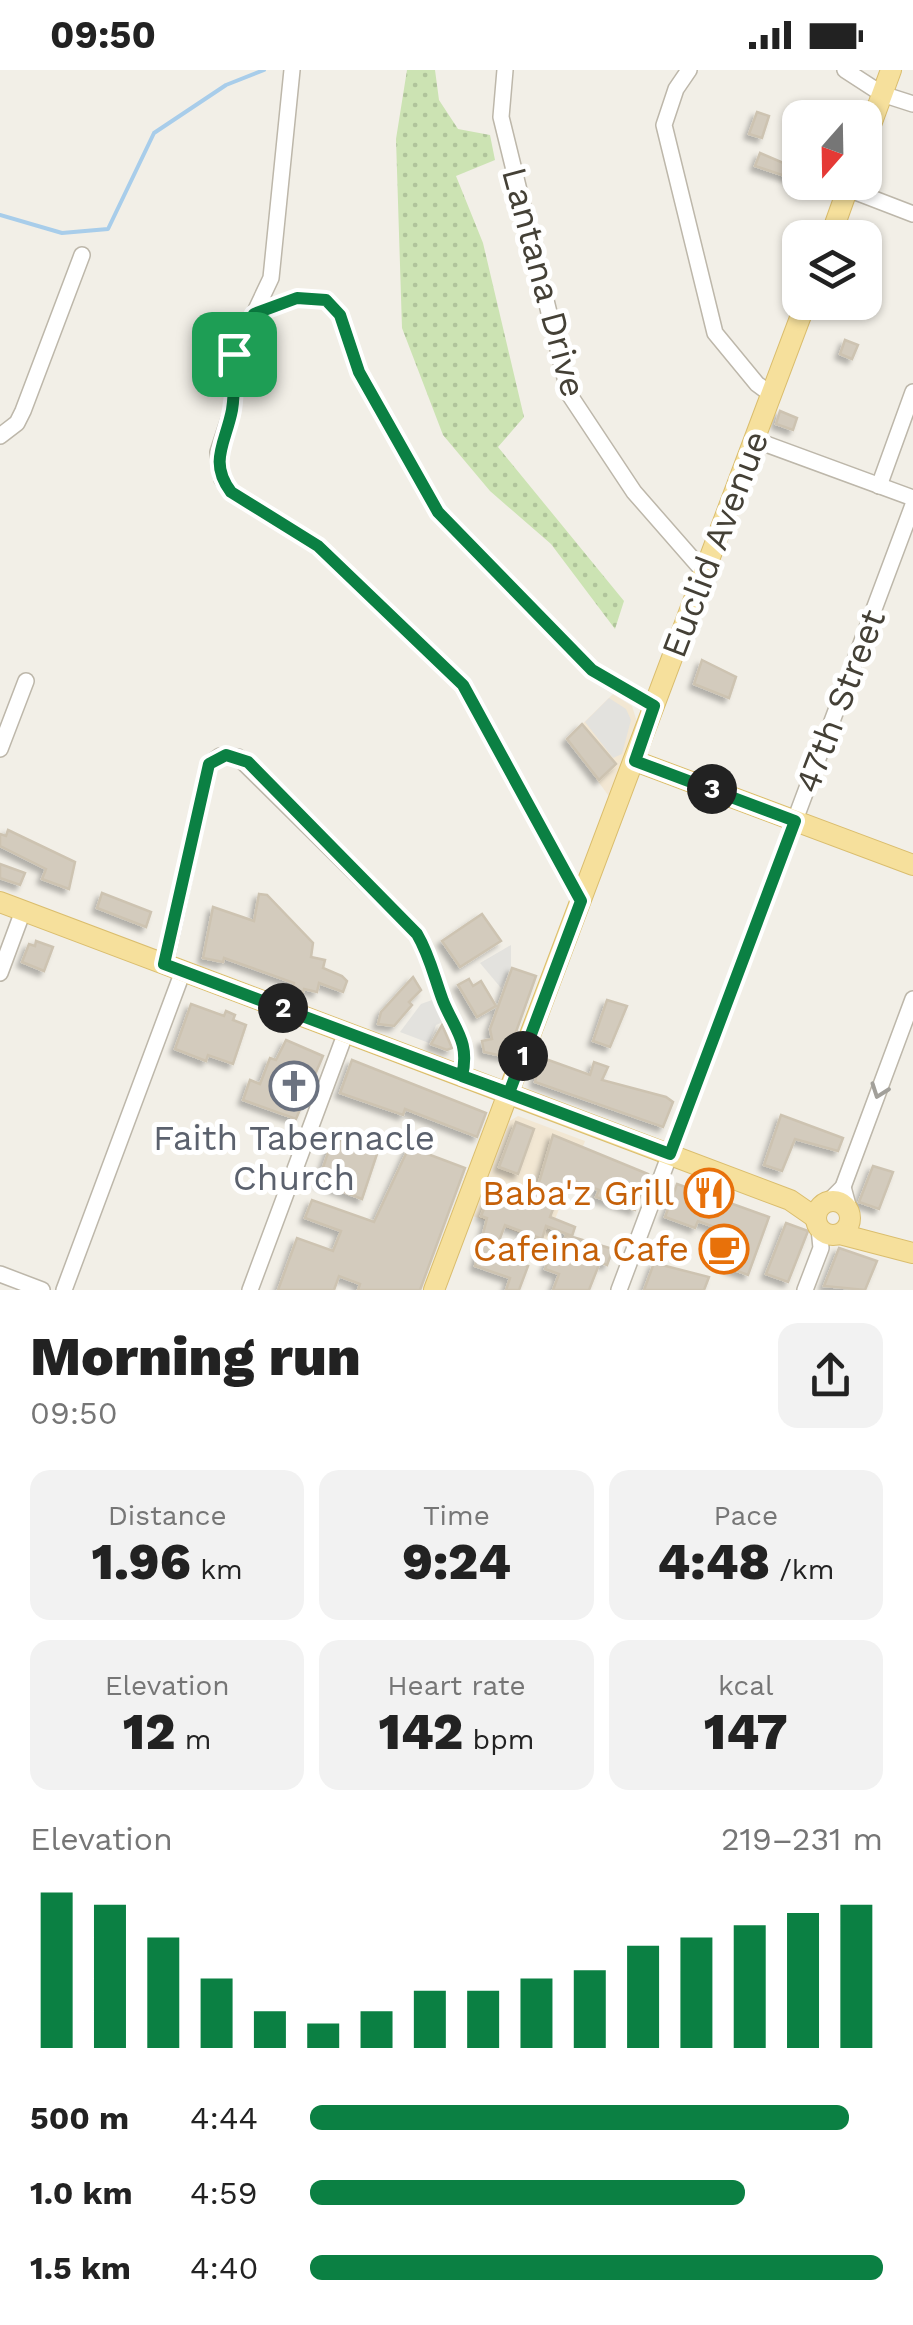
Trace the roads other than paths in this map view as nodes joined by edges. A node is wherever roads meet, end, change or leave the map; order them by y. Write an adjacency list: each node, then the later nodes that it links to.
1 (292, 70): 12 (street)
2 (505, 70): 20 (street, Lantana Drive)
3 (689, 70): 15 (street)
4 (846, 70): 6 (street)
5 (891, 70): 6 (main road)
6 (882, 94): 7 (main road); 8 (street)
7 (880, 100)
8 (913, 104)
9 (881, 200): 10 (street)
10 (913, 214)
11 (82, 255): 16 (street)
12 (254, 314): 22 (street); 27 (street)
13 (799, 320): 15 (main road, Euclid Avenue)
14 (913, 392): 18 (street)
15 (772, 395): 17 (main road, Euclid Avenue)
16 (0, 436)
17 (756, 440): 18 (street); 20 (main road, Euclid Avenue)
18 (880, 486): 19 (street)
19 (913, 502): 25 (street, 47th Street)
20 (704, 572): 22 (main road, Euclid Avenue)
21 (26, 680): 23 (street)
22 (654, 706): 24 (main road, Euclid Avenue)
23 (0, 749)
24 (635, 761): 25 (main road); 27 (main road, Euclid Avenue)
25 (795, 821): 26 (main road); 36 (street, 47th Street)
26 (913, 866)
27 (581, 901): 35 (main road, Euclid Avenue)
28 (0, 902): 29 (main road)
29 (23, 911): 30 (main road); 31 (street)
30 (174, 967): 33 (main road); 34 (street); 42 (street)
31 (0, 973)
32 (913, 1000): 37 (street, one-way to 37)
33 (346, 1032): 34 (main road); 43 (street)
34 (462, 1076): 35 (main road)
35 (509, 1093): 36 (main road); 44 (main road, Euclid Avenue)
36 (670, 1154): 37 (main road); 45 (street, 47th Street)
37 (833, 1218): 38 (main road); 39 (main road); 46 (street)
38 (913, 1242)
39 (913, 1253)
40 (0, 1274): 41 (street)
41 (42, 1290)
42 (64, 1290)
43 (250, 1290)
44 (434, 1290)
45 (619, 1290)
46 (805, 1290)

